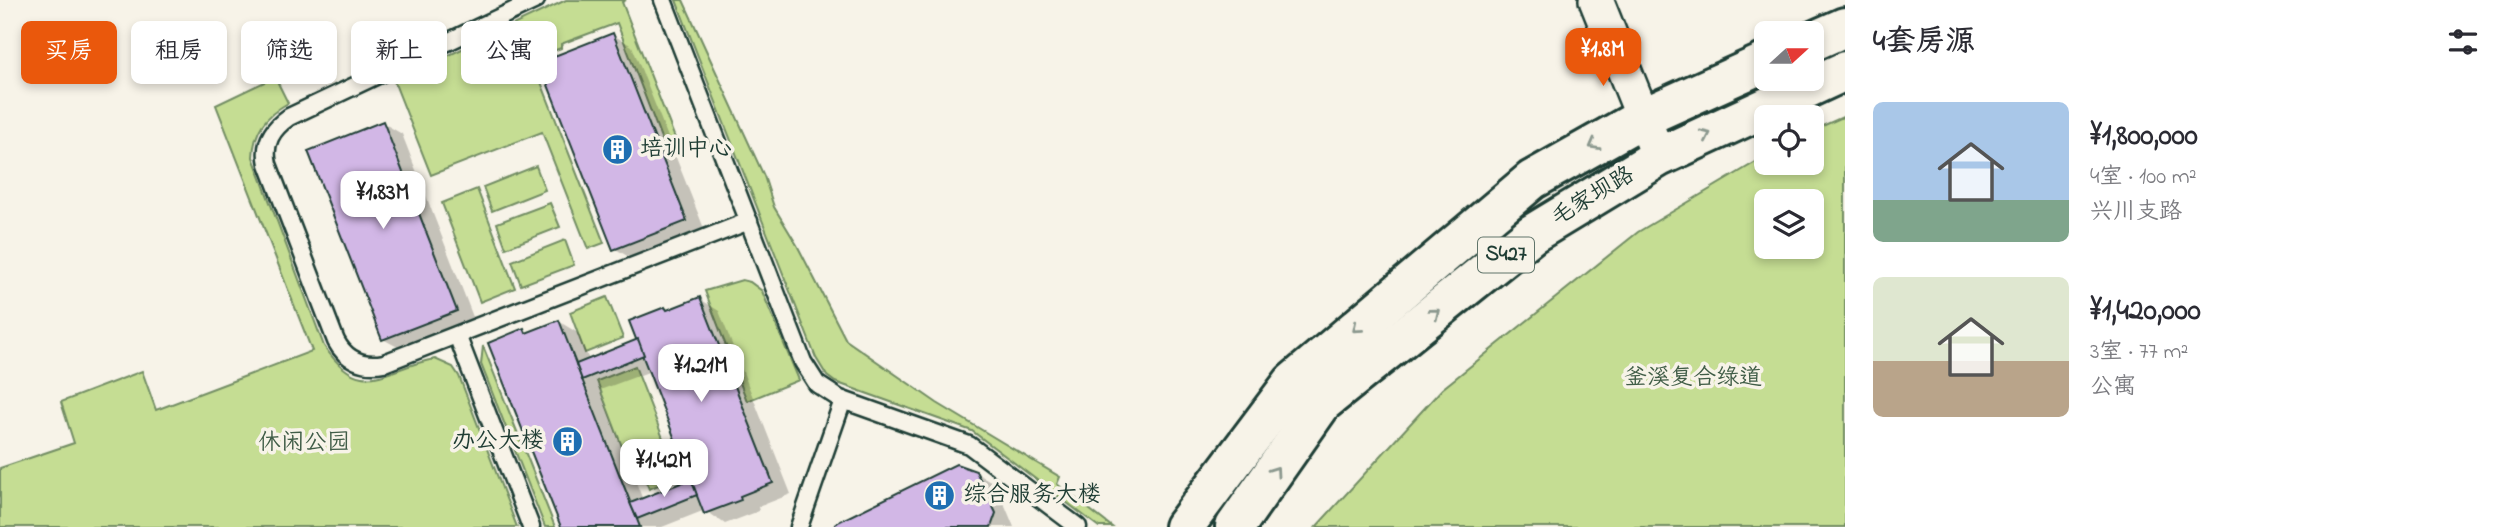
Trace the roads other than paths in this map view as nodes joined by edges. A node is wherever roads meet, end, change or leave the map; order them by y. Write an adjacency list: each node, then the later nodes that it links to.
1 (537, 0): 11 (lane)
2 (663, 0): 10 (lane)
3 (1596, 0): 8 (street)
4 (1845, 27): 5 (main road)
5 (1824, 36)
6 (1754, 67): 8 (main road, 毛家坝路 / S427)
7 (1845, 71): 9 (main road, 毛家坝路 / S427, one-way to 7)
8 (1644, 117): 9 (street); 16 (main road, 毛家坝路 / S427, one-way to 16)
9 (1659, 157): 17 (main road, 毛家坝路 / S427, one-way to 9)
10 (749, 221): 11 (lane); 12 (lane)
11 (457, 335): 13 (lane)
12 (843, 400): 14 (lane); 15 (lane)
13 (531, 527)
14 (799, 527)
15 (1078, 527)
16 (1184, 527)
17 (1235, 527)

